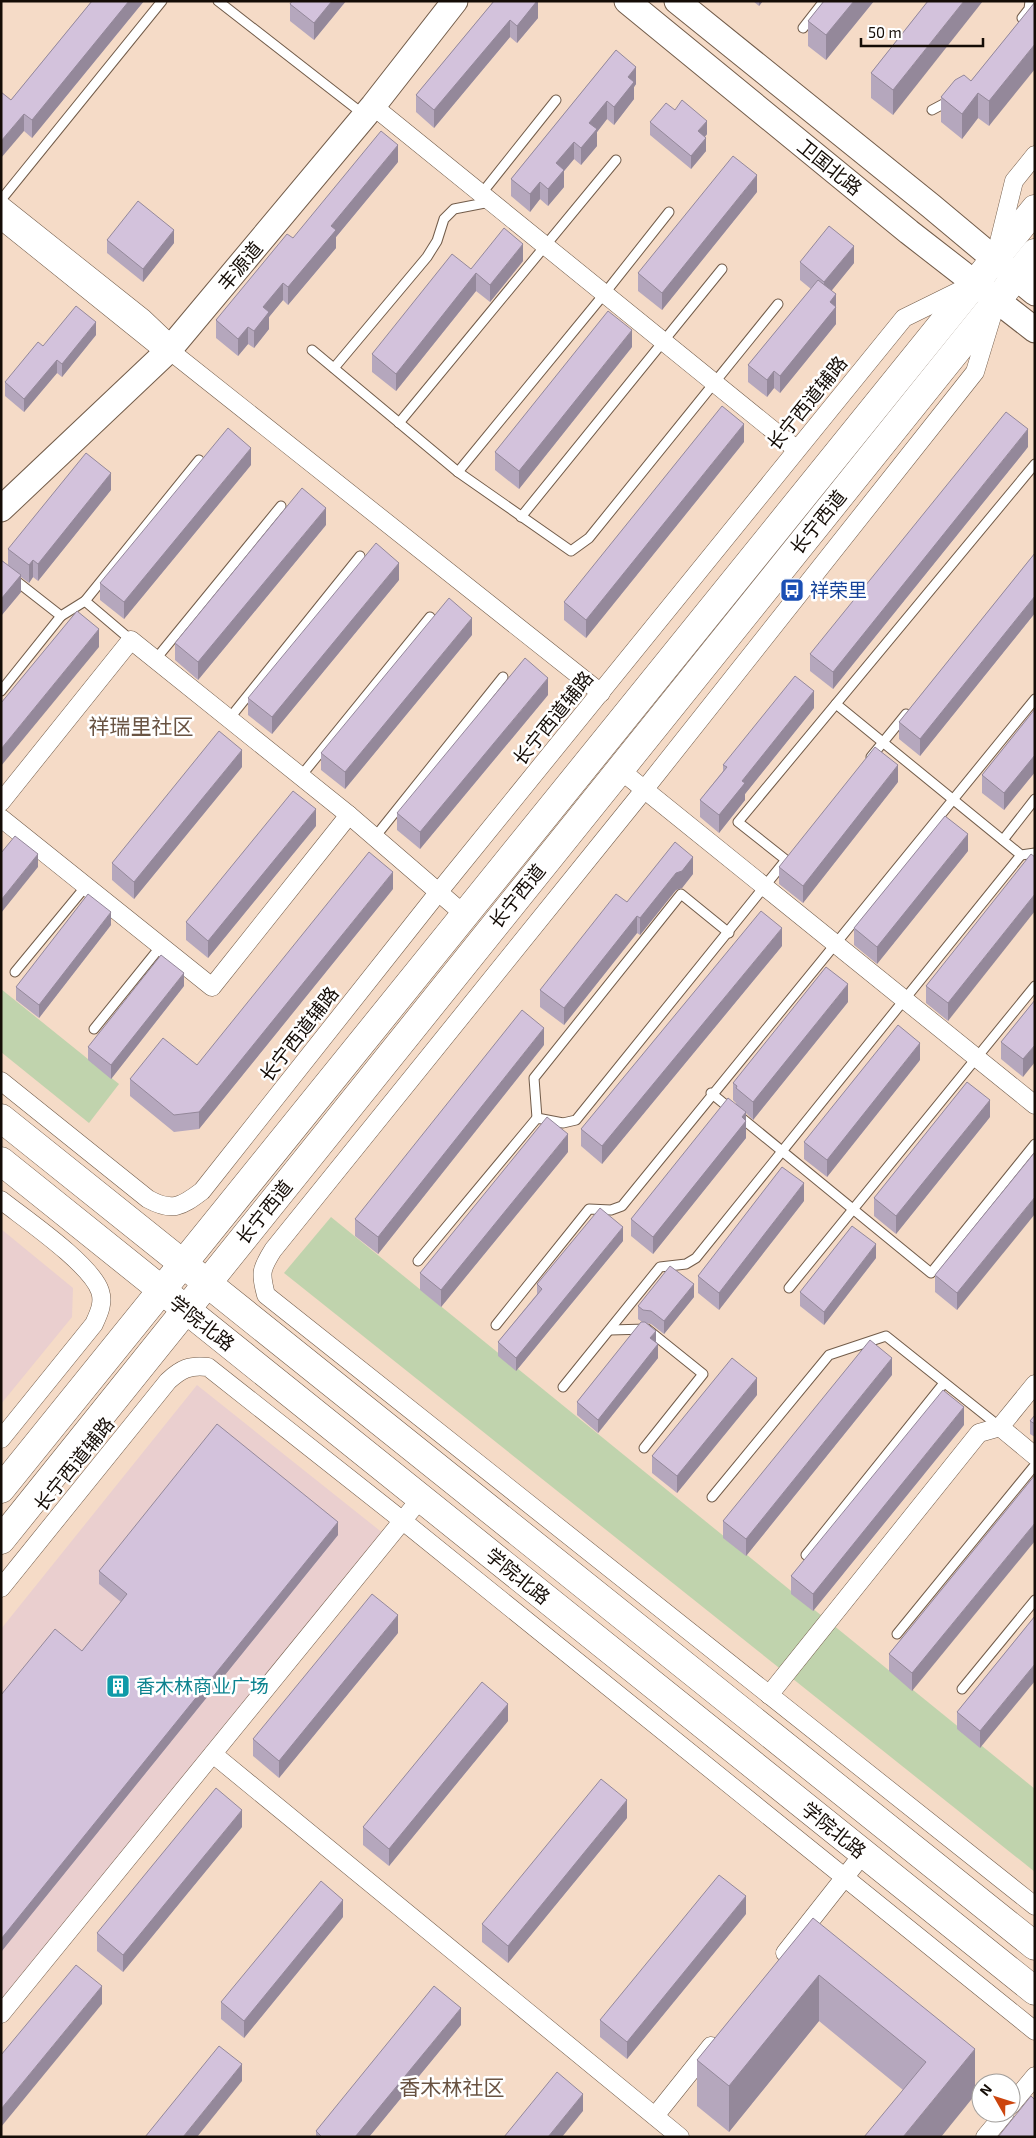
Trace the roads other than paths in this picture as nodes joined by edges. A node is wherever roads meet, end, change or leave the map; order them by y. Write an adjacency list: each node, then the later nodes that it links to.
1 (162, 1): 17 (lane)
2 (218, 1): 13 (lane)
3 (456, 1): 13 (main road, 丰源道)
4 (627, 1): 27 (main road, 卫国北路)
5 (677, 1): 24 (main road, 卫国北路)
6 (824, 1): 9 (lane)
7 (1030, 1): 8 (lane)
8 (1017, 24)
9 (803, 28)
10 (956, 97): 12 (lane)
11 (556, 100): 16 (lane)
12 (932, 110)
13 (369, 111): 16 (street); 33 (main road, 丰源道)
14 (1035, 155): 24 (street)
15 (616, 160): 22 (lane)
16 (487, 197): 22 (street); 35 (lane)
17 (1, 200)
18 (1, 205): 33 (street)
19 (1035, 209): 24 (main road, 长宁西道)
20 (669, 212): 28 (lane)
21 (1, 220): 33 (street)
22 (545, 244): 28 (street); 37 (lane)
23 (1035, 253): 26 (main road, 长宁西道)
24 (995, 261): 26 (main road, 卫国北路); 27 (main road, 长宁西道)
25 (722, 269): 32 (lane)
26 (1028, 279): 29 (main road, 长宁西道)
27 (975, 283): 29 (main road, 卫国北路); 38 (street, 长宁西道辅路); 76 (main road, 长宁西道)
28 (605, 293): 32 (street); 41 (lane)
29 (997, 300): 31 (main road, 卫国北路); 61 (main road, 长宁西道); 63 (street)
30 (778, 304): 36 (lane)
31 (1035, 330)
32 (664, 341): 36 (street); 44 (lane)
33 (169, 350): 43 (main road, 丰源道); 54 (street)
34 (312, 350): 35 (lane)
35 (334, 368): 37 (lane)
36 (716, 383): 38 (street); 44 (lane)
37 (399, 424): 41 (lane)
38 (796, 449): 54 (street, 长宁西道辅路)
39 (199, 460): 47 (lane)
40 (1035, 464): 56 (lane)
41 (458, 472): 44 (lane)
42 (281, 506): 51 (lane)
43 (1, 509)
44 (521, 517)
45 (360, 556): 58 (lane)
46 (1, 569): 48 (lane)
47 (85, 601): 48 (lane); 50 (lane)
48 (61, 616): 53 (lane)
49 (430, 618): 62 (lane)
50 (131, 640): 51 (street); 66 (street)
51 (156, 660): 58 (street)
52 (503, 677): 69 (lane)
53 (1, 691)
54 (601, 693): 75 (street, 长宁西道辅路)
55 (1035, 699): 64 (lane)
56 (836, 704): 59 (lane); 74 (lane)
57 (915, 704): 59 (lane)
58 (229, 719): 62 (street)
59 (883, 742): 60 (lane); 64 (lane)
60 (865, 764)
61 (620, 769): 63 (street); 97 (main road, 长宁西道)
62 (300, 776): 67 (street)
63 (644, 790): 74 (street); 121 (street)
64 (953, 800): 70 (lane); 78 (lane)
65 (1035, 800): 70 (lane)
66 (1, 802)
67 (349, 815): 69 (street); 79 (street)
68 (1, 818): 73 (street)
69 (375, 837): 75 (street)
70 (1002, 840): 72 (lane)
71 (1035, 853): 72 (lane)
72 (1021, 855): 82 (lane)
73 (86, 886): 79 (street); 80 (lane)
74 (764, 887): 77 (lane); 78 (street)
75 (437, 894): 76 (street); 85 (street, 长宁西道辅路)
76 (464, 915): 95 (main road, 长宁西道)
77 (729, 933): 89 (lane); 89 (lane)
78 (834, 943): 82 (street); 86 (lane)
79 (162, 946): 83 (lane)
80 (15, 972)
81 (1035, 986): 84 (lane)
82 (904, 1000): 84 (street); 91 (lane)
83 (94, 1029)
84 (976, 1058): 87 (street); 94 (lane)
85 (1, 1081)
86 (711, 1094): 91 (lane); 101 (lane)
87 (1035, 1105)
88 (1, 1118): 95 (main road, 学院北路)
89 (537, 1118): 96 (lane)
90 (1035, 1144): 94 (lane)
91 (781, 1151): 94 (lane); 102 (lane)
92 (1, 1161): 99 (main road, 学院北路)
93 (1, 1200): 107 (street)
94 (853, 1209): 98 (lane)
95 (183, 1261): 97 (main road, 学院北路); 99 (main road, 长宁西道)
96 (418, 1261)
97 (208, 1281): 100 (main road, 长宁西道); 124 (main road, 学院北路)
98 (789, 1288)
99 (161, 1290): 100 (main road, 学院北路); 111 (main road, 长宁西道)
100 (186, 1309): 113 (main road, 学院北路); 115 (main road, 长宁西道)
101 (496, 1325)
102 (610, 1330): 105 (lane); 108 (lane)
103 (944, 1384): 106 (lane); 112 (lane); 116 (lane)
104 (1035, 1384): 106 (street)
105 (563, 1387)
106 (1000, 1427): 109 (street); 121 (street)
107 (1, 1439)
108 (644, 1448)
109 (1035, 1456)
110 (1035, 1465): 119 (lane)
111 (1, 1489)
112 (712, 1497)
113 (421, 1498): 114 (street); 125 (main road, 学院北路)
114 (403, 1521): 117 (street, 长宁西道辅路); 122 (street); 126 (street)
115 (1, 1540)
116 (806, 1555)
117 (1, 1588)
118 (1035, 1600): 120 (lane)
119 (897, 1634)
120 (962, 1689)
121 (768, 1695): 123 (street)
122 (214, 1754): 131 (street); 136 (street)
123 (905, 1803): 124 (street); 127 (street)
124 (886, 1826): 125 (main road); 128 (main road, 学院北路)
125 (863, 1854): 126 (street); 130 (main road, 学院北路)
126 (845, 1877): 129 (street); 133 (street)
127 (1033, 1902)
128 (1035, 1946)
129 (772, 1969)
130 (1035, 1991)
131 (1, 2014)
132 (723, 2031): 136 (street)
133 (1035, 2031)
134 (1035, 2076): 135 (street)
135 (1021, 2093)
136 (655, 2116): 138 (street)
137 (996, 2123): 139 (street)
138 (680, 2137)
139 (985, 2137)

